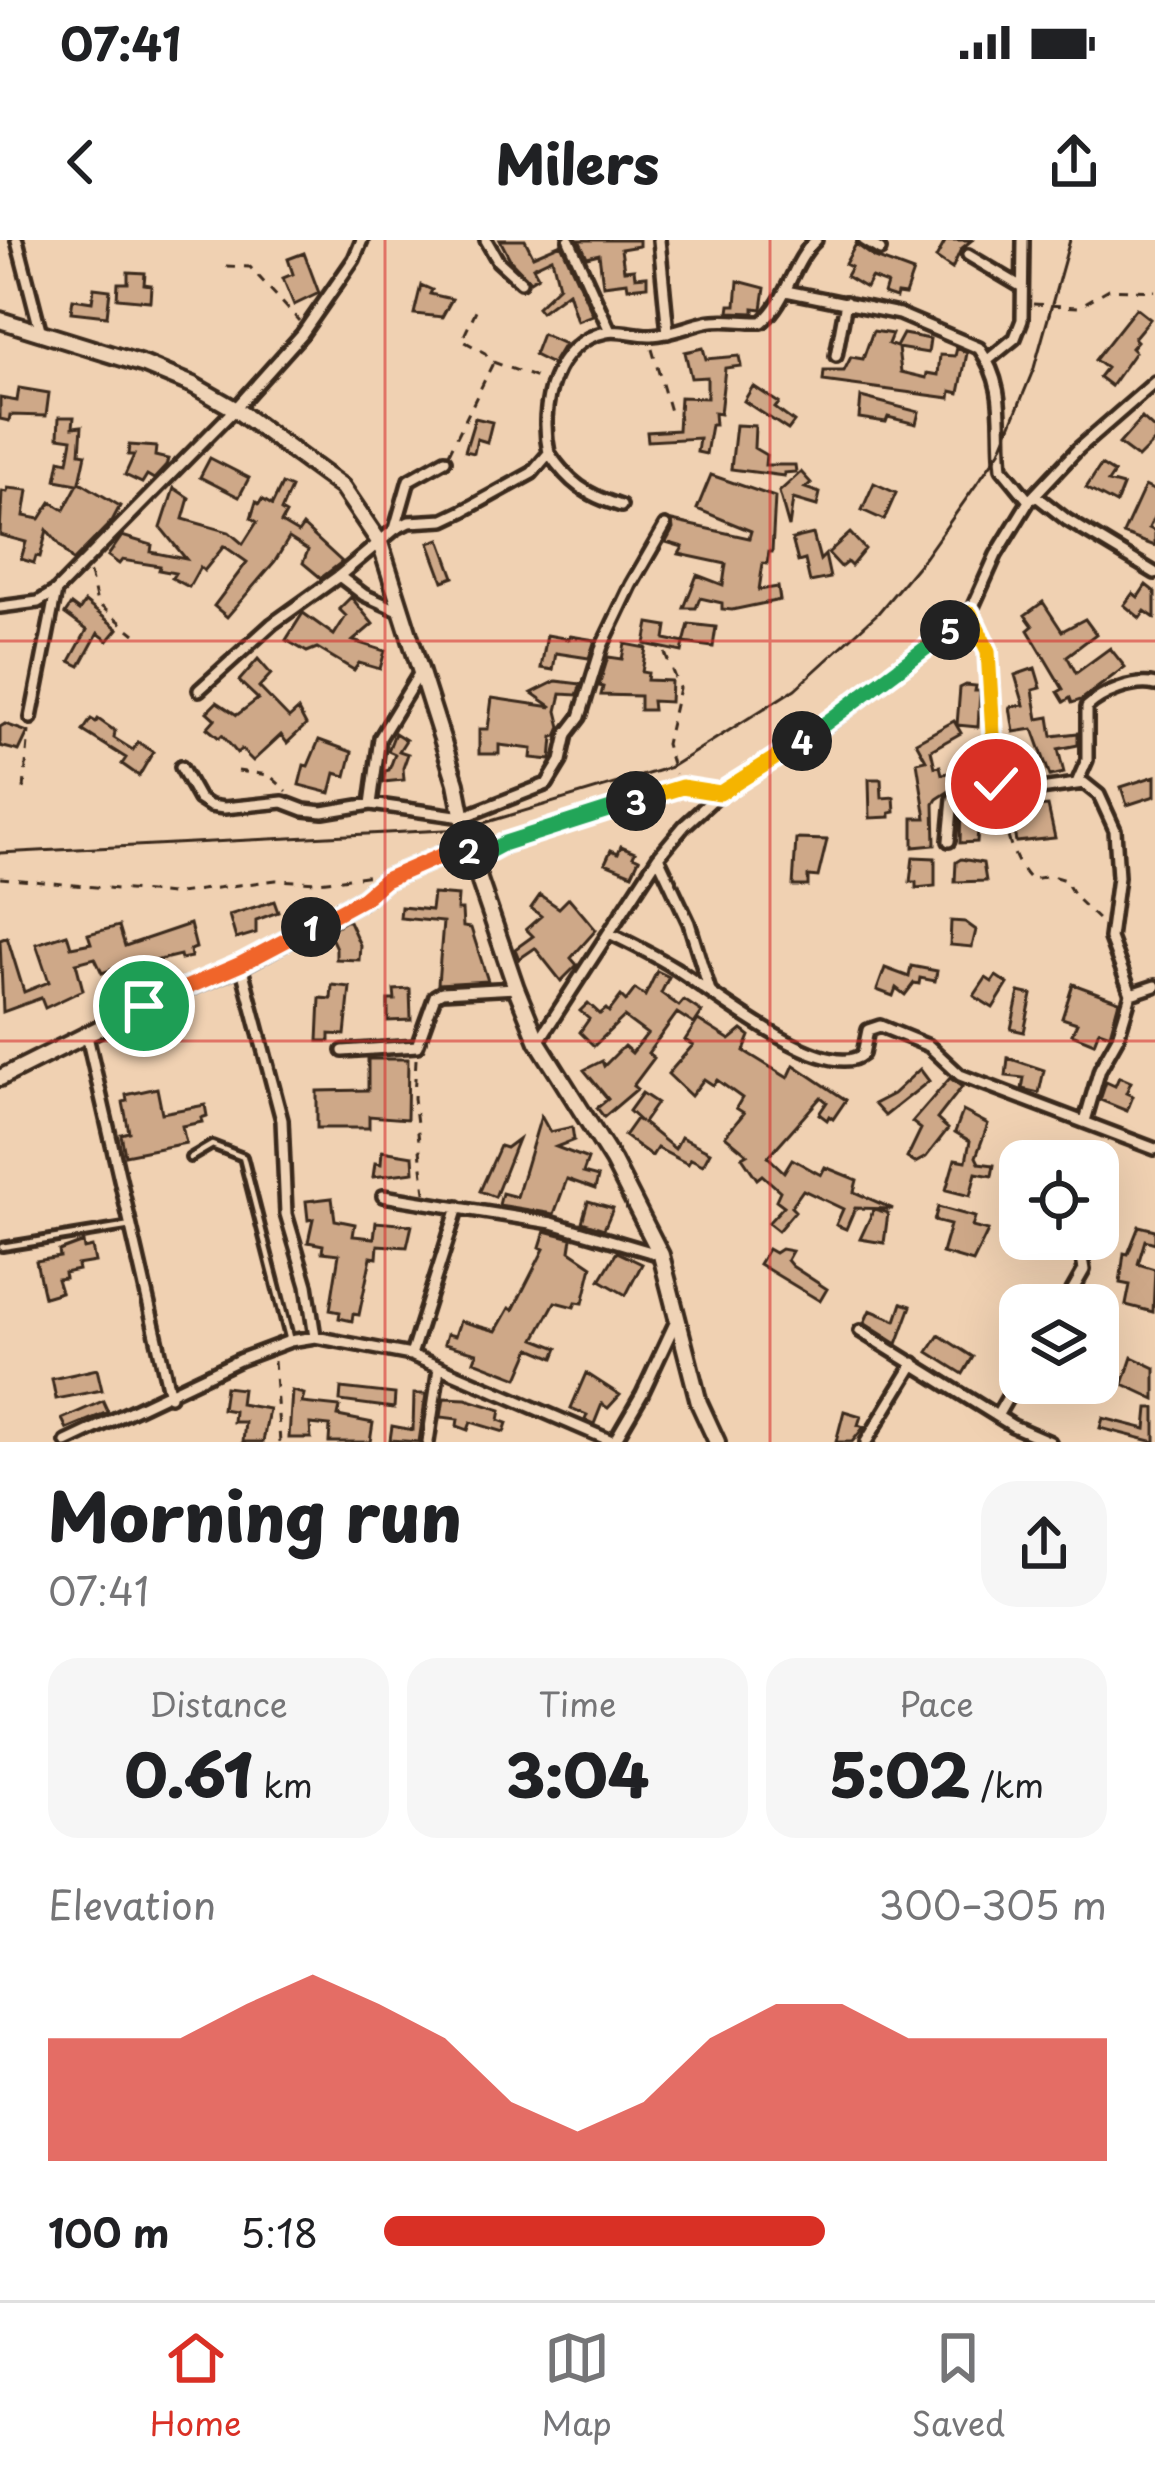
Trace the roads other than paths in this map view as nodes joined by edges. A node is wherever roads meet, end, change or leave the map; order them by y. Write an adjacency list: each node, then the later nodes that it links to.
1 (17, 240): 17 (street)
2 (362, 240): 22 (street)
3 (486, 240): 11 (street)
4 (569, 240): 16 (street)
5 (659, 240): 18 (street)
6 (816, 240): 13 (street)
7 (864, 240): 9 (street)
8 (1023, 240): 12 (street)
9 (880, 250)
10 (968, 255): 12 (street)
11 (520, 282)
12 (1022, 287): 20 (street)
13 (786, 291): 14 (street); 18 (street)
14 (846, 302): 19 (street); 20 (street)
15 (0, 320): 17 (main road)
16 (610, 331): 18 (street); 23 (street)
17 (40, 333): 22 (main road)
18 (668, 333)
19 (836, 356)
20 (988, 360): 25 (street)
21 (1155, 382): 25 (street)
22 (235, 409): 29 (main road); 32 (street)
23 (548, 453): 26 (street); 28 (street)
24 (445, 460): 28 (street)
25 (1032, 498): 30 (street); 35 (street)
26 (621, 506)
27 (665, 526): 45 (street)
28 (395, 530): 29 (street)
29 (380, 543): 31 (street); 34 (main road)
30 (1155, 573)
31 (339, 576): 34 (street); 38 (street)
32 (56, 591): 33 (street); 39 (street)
33 (0, 607)
34 (404, 613): 36 (main road)
35 (970, 613): 42 (street); 43 (street)
36 (422, 669): 44 (street); 45 (main road)
37 (1155, 685): 41 (street)
38 (200, 690)
39 (32, 718)
40 (181, 767): 44 (street)
41 (1077, 783): 43 (street); 55 (street)
42 (720, 793): 48 (street); 49 (street)
43 (1001, 794): 46 (street)
44 (371, 804): 45 (street)
45 (463, 817): 47 (main road)
46 (949, 841)
47 (468, 844): 49 (main road); 51 (main road)
48 (658, 856): 50 (street); 54 (street)
49 (473, 860): 53 (main road)
50 (609, 933): 54 (street); 57 (street)
51 (241, 964): 56 (main road); 70 (street)
52 (1155, 986): 55 (street)
53 (515, 988): 57 (main road); 58 (street)
54 (710, 991): 60 (street)
55 (1131, 994): 60 (street)
56 (87, 1036): 59 (main road); 65 (street)
57 (538, 1042): 67 (main road)
58 (343, 1051)
59 (0, 1078)
60 (1085, 1121): 61 (street)
61 (1155, 1149)
62 (190, 1158): 71 (lane)
63 (382, 1196): 64 (street)
64 (458, 1207): 67 (street); 72 (street)
65 (130, 1226): 66 (lane); 75 (street)
66 (2, 1246)
67 (661, 1255): 68 (main road)
68 (679, 1314): 80 (street); 81 (main road)
69 (860, 1331): 73 (street)
70 (315, 1337): 71 (street); 72 (street)
71 (290, 1340): 75 (street)
72 (411, 1355): 74 (street)
73 (914, 1364): 77 (street); 82 (street)
74 (440, 1369): 79 (street); 80 (street)
75 (170, 1396): 78 (street)
76 (1004, 1404): 77 (street)
77 (997, 1416): 83 (street)
78 (66, 1442)
79 (428, 1442)
80 (614, 1442)
81 (717, 1442)
82 (866, 1442)
83 (1050, 1442)

